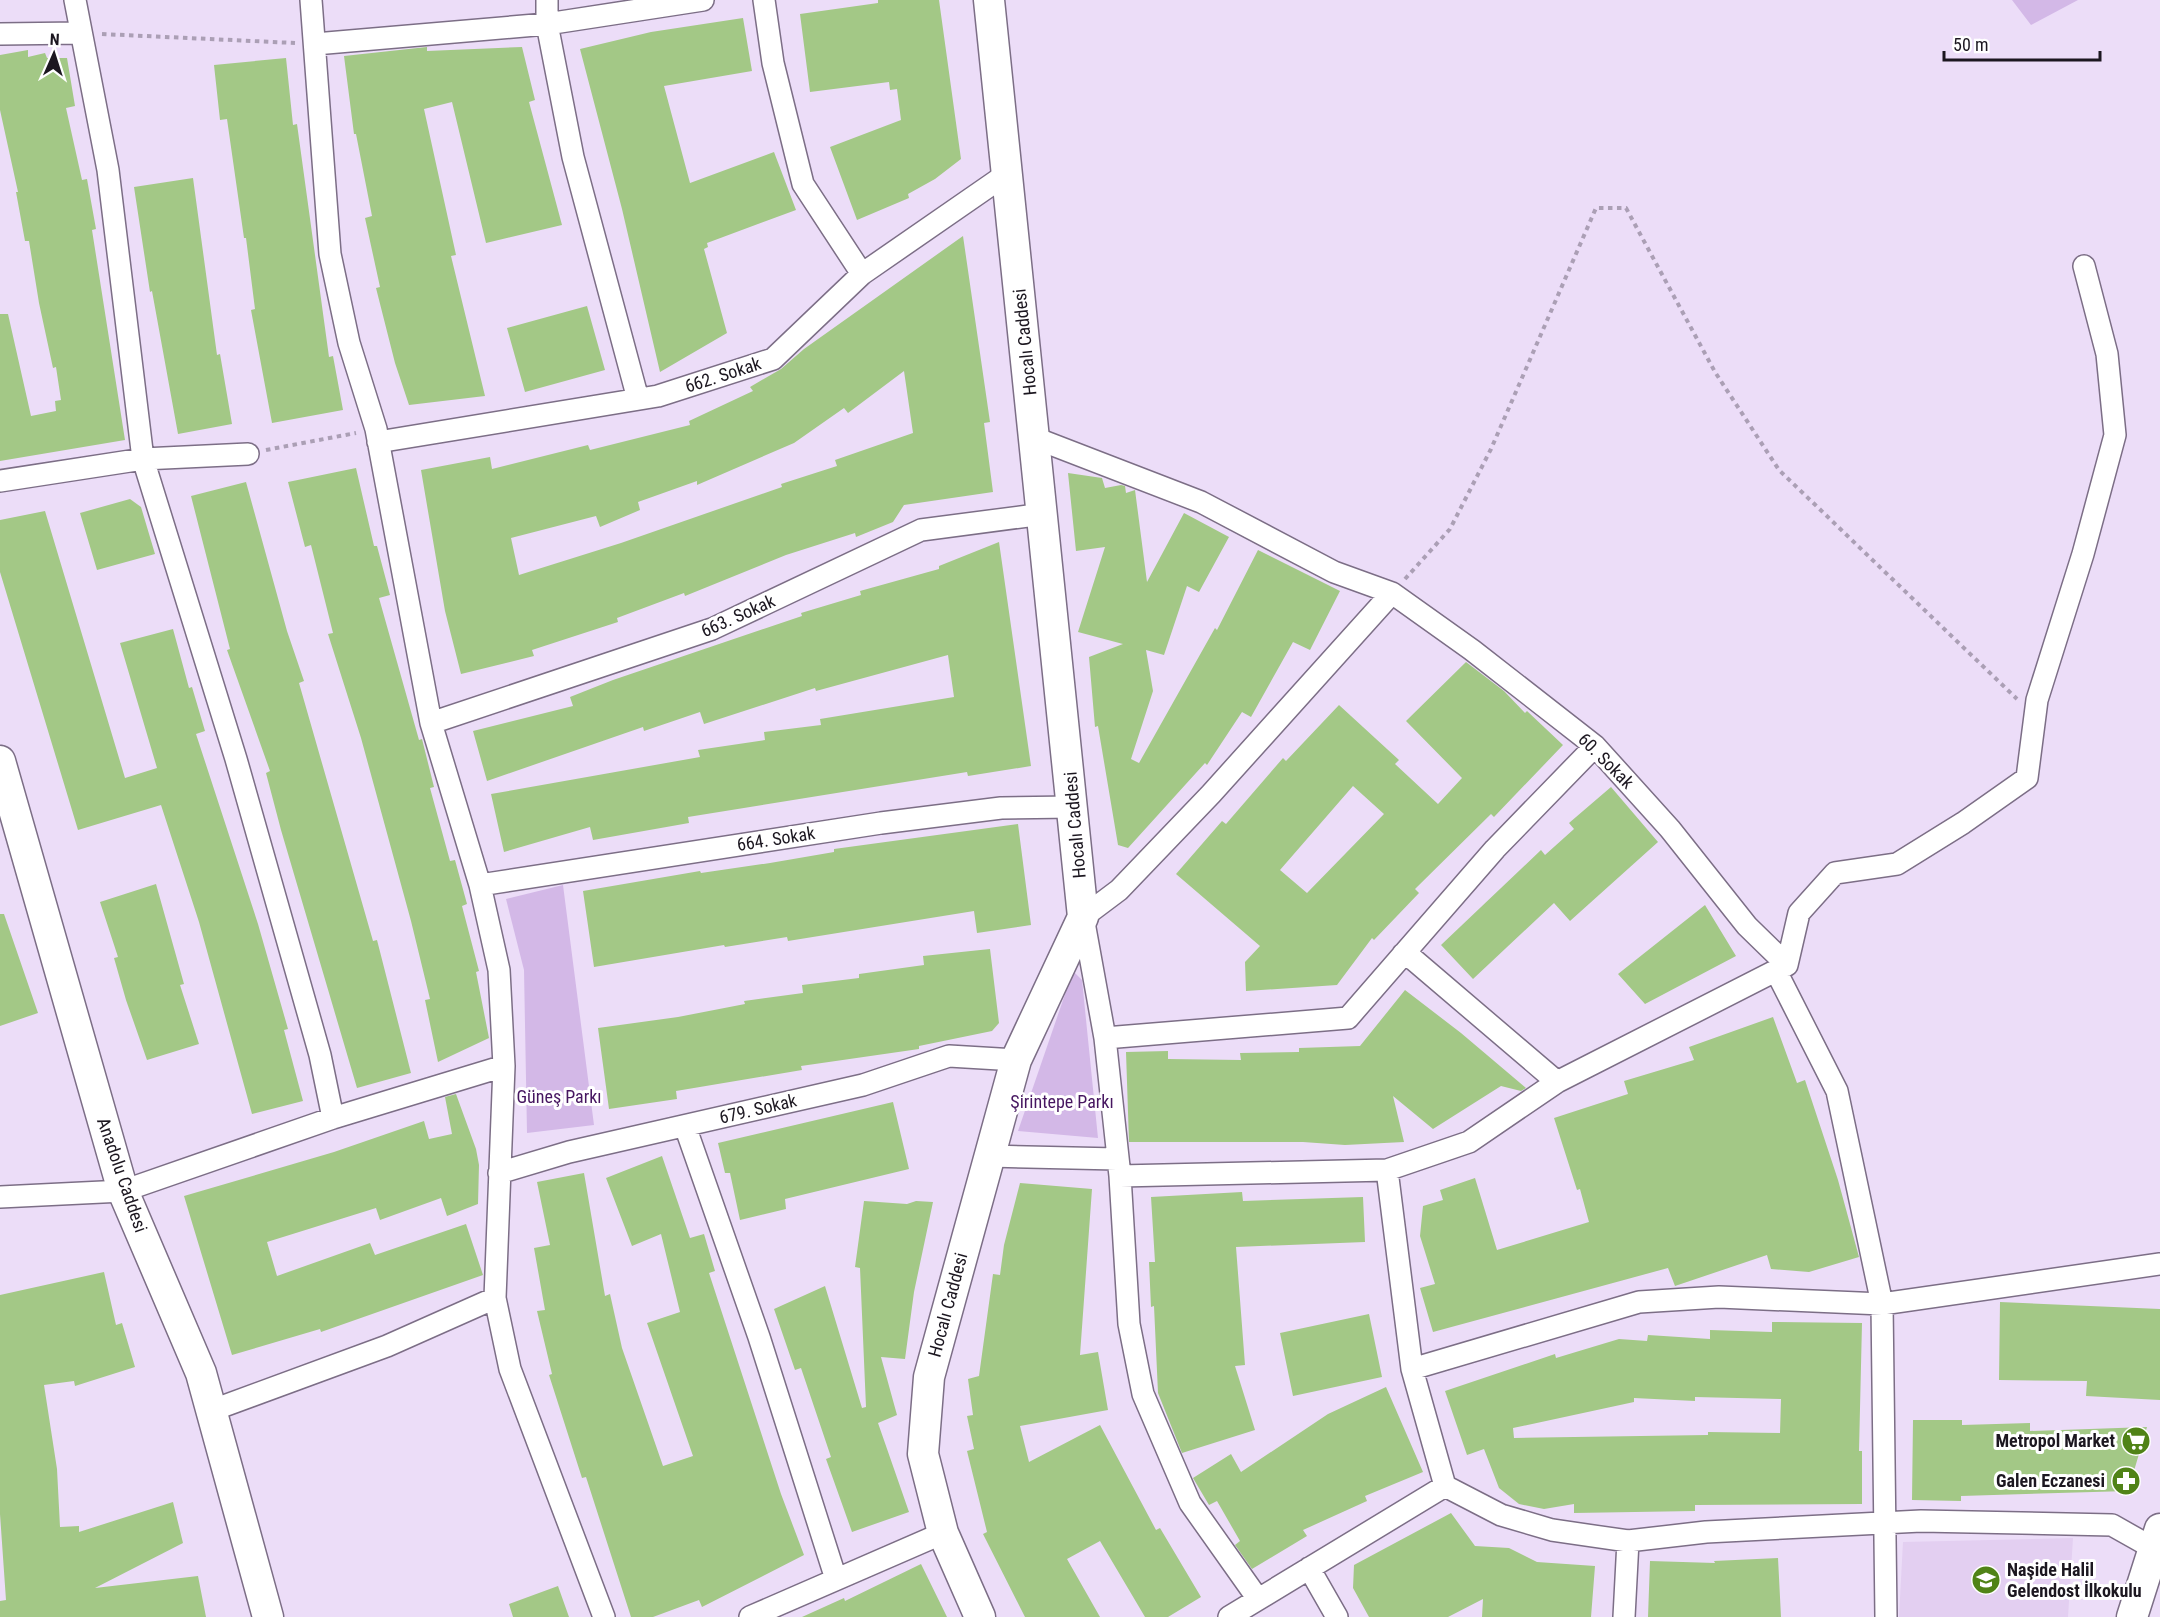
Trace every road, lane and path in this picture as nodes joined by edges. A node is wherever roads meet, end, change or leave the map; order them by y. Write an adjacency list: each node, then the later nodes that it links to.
1 (75, 0): 8 (street)
2 (311, 0): 10 (street)
3 (547, 0): 7 (street)
4 (703, 0): 7 (street)
5 (764, 0): 13 (street)
6 (989, 0): 11 (street, Hocalı Caddesi)
7 (547, 24): 10 (street); 14 (street)
8 (80, 33): 9 (street); 10 (path); 18 (street)
9 (0, 34)
10 (315, 44): 15 (street)
11 (1008, 173): 13 (street, 662. Sokak); 16 (street, Hocalı Caddesi)
12 (2084, 266): 22 (street)
13 (862, 274): 14 (street, 662. Sokak)
14 (638, 399): 15 (street, 662. Sokak)
15 (377, 436): 17 (path); 23 (street)
16 (1035, 438): 20 (street, Hocalı Caddesi); 21 (street, 60. Sokak)
17 (248, 454): 18 (street)
18 (143, 459): 19 (street); 35 (street)
19 (0, 481)
20 (1043, 514): 23 (street, 663. Sokak); 26 (street, Hocalı Caddesi)
21 (1392, 593): 22 (path); 24 (street, 60. Sokak); 28 (street)
22 (2035, 717): 30 (street)
23 (431, 723): 27 (street)
24 (1595, 746): 29 (street); 30 (street, 60. Sokak)
25 (0, 761): 41 (street, Anadolu Caddesi)
26 (1073, 807): 27 (street, 664. Sokak); 28 (street, Hocalı Caddesi)
27 (480, 885): 33 (street)
28 (1083, 917): 31 (street); 32 (street, Hocalı Caddesi)
29 (1403, 954): 31 (street); 34 (street)
30 (1781, 968): 34 (street); 45 (street, 60. Sokak)
31 (1105, 1038): 38 (street)
32 (1016, 1060): 36 (street, 679. Sokak); 37 (street, Hocalı Caddesi)
33 (504, 1066): 35 (street); 40 (street)
34 (1557, 1082): 39 (street)
35 (333, 1118): 41 (street)
36 (685, 1126): 40 (street, 679. Sokak); 54 (street)
37 (989, 1156): 38 (street); 50 (street, Hocalı Caddesi)
38 (1119, 1168): 39 (street); 55 (street)
39 (1387, 1170): 46 (street)
40 (499, 1173): 44 (street)
41 (123, 1191): 42 (street); 47 (street, Anadolu Caddesi)
42 (0, 1197)
43 (2160, 1264): 45 (street)
44 (495, 1298): 47 (street); 57 (street)
45 (1881, 1304): 46 (street); 49 (street, 60. Sokak)
46 (1412, 1369): 48 (street)
47 (213, 1410): 56 (street, Anadolu Caddesi)
48 (1445, 1486): 51 (street); 53 (street)
49 (1884, 1522): 51 (street); 52 (street); 63 (street, 60. Sokak)
50 (943, 1533): 54 (street); 59 (street, Hocalı Caddesi)
51 (1628, 1541): 62 (street)
52 (2158, 1543): 64 (street)
53 (1309, 1568): 55 (street); 61 (street)
54 (836, 1579): 58 (street)
55 (1258, 1599): 60 (street)
56 (268, 1617)
57 (604, 1617)
58 (750, 1617)
59 (980, 1617)
60 (1229, 1617)
61 (1337, 1617)
62 (1624, 1617)
63 (1886, 1617)
64 (2132, 1617)

